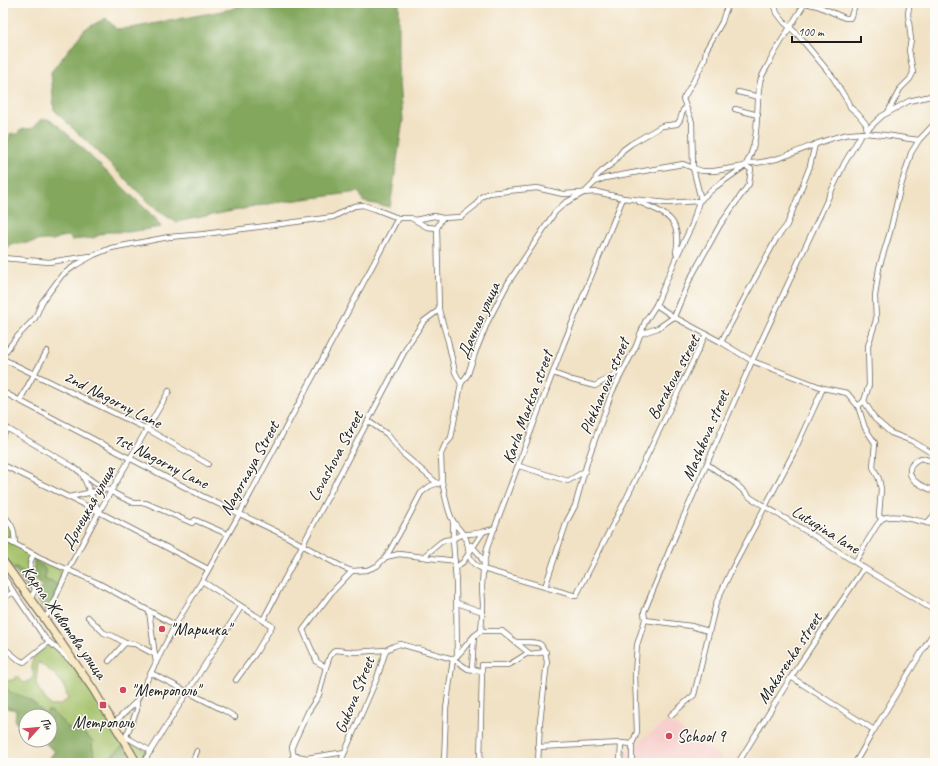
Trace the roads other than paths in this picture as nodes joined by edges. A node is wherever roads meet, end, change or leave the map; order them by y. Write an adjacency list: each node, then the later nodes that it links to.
1 (717, 3): 2 (street)
2 (729, 3): 11 (street)
3 (774, 3): 7 (street)
4 (805, 3): 5 (street); 7 (street)
5 (856, 3)
6 (910, 3): 13 (street)
7 (790, 27): 10 (street); 16 (street)
8 (738, 92): 10 (street)
9 (935, 95): 13 (street)
10 (759, 98): 14 (street)
11 (686, 108): 20 (street); 21 (street, Дачная улица)
12 (735, 109): 14 (street)
13 (888, 112): 16 (street)
14 (758, 115): 19 (street)
15 (935, 123): 17 (street)
16 (865, 132): 17 (street); 18 (street); 41 (street, Mashkova street)
17 (919, 140): 50 (street)
18 (815, 144): 19 (street); 38 (street, Barakova street)
19 (746, 164): 20 (street); 25 (street); 35 (street)
20 (694, 168): 21 (street); 25 (street)
21 (595, 182): 22 (street, Дачная улица)
22 (585, 192): 23 (street); 27 (street); 45 (street, Дачная улица)
23 (623, 198): 24 (street); 43 (street, Karla Marksa street)
24 (635, 200): 25 (street); 32 (street)
25 (700, 200): 32 (street, Plekhanova street)
26 (398, 218): 28 (street); 30 (street); 75 (street, Nagornaya Street)
27 (442, 218): 28 (street); 29 (street)
28 (415, 220): 29 (street)
29 (437, 228): 34 (street)
30 (92, 256): 31 (street); 40 (street)
31 (3, 258)
32 (676, 259): 33 (street, Plekhanova street)
33 (656, 305): 35 (street); 36 (street, Plekhanova street)
34 (439, 310): 45 (street); 52 (street, Levashova Street)
35 (674, 317): 36 (street); 37 (street)
36 (640, 334): 42 (street, Plekhanova street)
37 (706, 334): 38 (street, Barakova street); 110 (street, Barakova street)
38 (721, 342): 41 (street)
39 (47, 351): 44 (street)
40 (4, 358): 44 (street, 2nd Nagorny Lane)
41 (752, 361): 46 (street); 60 (street, Mashkova street)
42 (624, 369): 43 (street); 63 (street, Plekhanova street)
43 (553, 373): 62 (street, Karla Marksa street)
44 (34, 374): 49 (street); 54 (street, 2nd Nagorny Lane)
45 (461, 384): 66 (street, Дачная улица)
46 (823, 388): 51 (street); 72 (street)
47 (169, 391): 54 (street, Донецкая улица)
48 (3, 392): 49 (street, 1st Nagorny Lane)
49 (20, 400): 57 (street, 1st Nagorny Lane)
50 (864, 401): 51 (street); 56 (street)
51 (858, 406): 77 (street)
52 (368, 421): 66 (street); 91 (street, Levashova Street)
53 (5, 427): 55 (street); 64 (street)
54 (147, 429): 57 (street, Донецкая улица); 59 (street, 2nd Nagorny Lane)
55 (3, 436)
56 (935, 455)
57 (131, 458): 67 (street, Донецкая улица); 75 (street, 1st Nagorny Lane)
58 (935, 462): 69 (street)
59 (208, 464)
60 (707, 464): 72 (street, Lutugina lane); 122 (street, Mashkova street)
61 (3, 465): 71 (street)
62 (519, 466): 63 (street); 83 (street, Karla Marksa street)
63 (585, 471): 110 (street, Plekhanova street)
64 (81, 472): 65 (street); 67 (street)
65 (86, 483): 68 (street); 70 (street)
66 (440, 483): 79 (street, Дачная улица); 95 (street)
67 (109, 490): 68 (street); 73 (street, Донецкая улица); 85 (street)
68 (90, 492): 70 (street); 73 (street)
69 (935, 492)
70 (81, 494): 71 (street)
71 (69, 497): 73 (street)
72 (765, 507): 100 (street, Lutugina lane); 126 (street)
73 (99, 512): 105 (street); 106 (street, Донецкая улица)
74 (3, 513): 80 (street)
75 (240, 513): 85 (street, Nagornaya Street); 91 (street, 1st Nagorny Lane)
76 (935, 514): 81 (street)
77 (882, 519): 81 (street); 100 (street)
78 (3, 521): 80 (street)
79 (453, 521): 86 (street, Дачная улица); 88 (street)
80 (9, 522): 90 (street)
81 (928, 523): 82 (street)
82 (935, 525)
83 (495, 528): 84 (street); 102 (street, Karla Marksa street)
84 (483, 532): 86 (street); 92 (street)
85 (227, 534): 105 (street, Nagornaya Street)
86 (464, 534): 88 (street); 89 (street, Дачная улица)
87 (3, 538): 90 (street)
88 (453, 539): 96 (street); 97 (street)
89 (467, 541): 92 (street); 94 (street, Дачная улица)
90 (15, 544): 93 (street)
91 (303, 545): 107 (street, 1st Nagorny Lane); 121 (street, Levashova Street)
92 (473, 546): 94 (street); 102 (street)
93 (34, 554): 106 (street); 113 (street)
94 (468, 554): 99 (street); 101 (street, Дачная улица)
95 (386, 557): 96 (street); 107 (street)
96 (423, 558): 97 (street)
97 (455, 560): 99 (street); 103 (street)
98 (3, 561): 113 (main road, Карпа Животова улица)
99 (463, 562): 101 (street); 103 (street)
100 (855, 562): 104 (street, Lutugina lane)
101 (472, 563): 102 (street)
102 (484, 566): 110 (street); 118 (street, Karla Marksa street)
103 (455, 568): 114 (street)
104 (864, 568): 117 (street, Lutugina lane); 144 (street, Makarenka street)
105 (208, 569): 109 (street, Nagornaya Street)
106 (68, 570): 116 (street); 120 (street, Донецкая улица)
107 (352, 571): 139 (street)
108 (3, 576): 111 (street)
109 (202, 581): 115 (street); 123 (street, Nagornaya Street)
110 (545, 587)
111 (15, 594): 112 (street); 128 (street)
112 (3, 598)
113 (30, 598): 120 (main road, Карпа Животова улица)
114 (457, 603): 118 (street); 136 (street)
115 (241, 607): 121 (street); 146 (street)
116 (149, 611): 123 (street); 135 (street)
117 (935, 611)
118 (483, 612): 124 (street, Karla Marksa street)
119 (88, 617): 130 (street)
120 (44, 618): 140 (main road, Карпа Животова улица)
121 (263, 620): 145 (street)
122 (645, 620): 126 (street); 154 (street, Mashkova street)
123 (175, 625): 138 (street, Nagornaya Street)
124 (482, 630): 127 (street); 129 (street)
125 (935, 630): 151 (street)
126 (708, 631): 148 (street)
127 (474, 636): 136 (street); 141 (street)
128 (50, 642): 131 (street); 140 (street)
129 (516, 642): 133 (street); 134 (street)
130 (125, 643): 135 (street); 137 (street)
131 (3, 647)
132 (386, 650): 136 (street, Gukova Street); 139 (street); 158 (street, Gukova Street)
133 (546, 652): 134 (street); 155 (street)
134 (529, 653): 142 (street)
135 (154, 654): 138 (street)
136 (455, 657): 141 (street, Gukova Street); 165 (street)
137 (109, 661)
138 (156, 664): 143 (street, Nagornaya Street)
139 (326, 667): 159 (street)
140 (80, 669): 150 (main road, Карпа Животова улица)
141 (472, 669): 142 (street, Gukova Street)
142 (482, 671): 166 (street)
143 (151, 673): 146 (street); 147 (street, Nagornaya Street)
144 (791, 677): 151 (street); 170 (street, Makarenka street)
145 (236, 680)
146 (188, 692): 149 (street); 156 (street)
147 (137, 701): 150 (street, Nagornaya Street); 152 (street)
148 (670, 715)
149 (235, 717)
150 (114, 723): 152 (main road, Карпа Животова улица)
151 (874, 730): 171 (street)
152 (125, 739): 156 (street); 160 (main road, Карпа Животова улица)
153 (621, 743): 154 (street); 155 (street); 168 (street)
154 (632, 744): 169 (street, Mashkova street)
155 (538, 746): 167 (street)
156 (151, 751): 161 (street)
157 (197, 751): 162 (street)
158 (345, 752): 159 (street); 164 (street, Gukova Street)
159 (294, 757): 163 (street)
160 (137, 763)
161 (143, 763)
162 (192, 763)
163 (287, 763)
164 (340, 763)
165 (444, 763)
166 (480, 763)
167 (538, 763)
168 (620, 763)
169 (632, 763)
170 (738, 763)
171 (856, 763)

